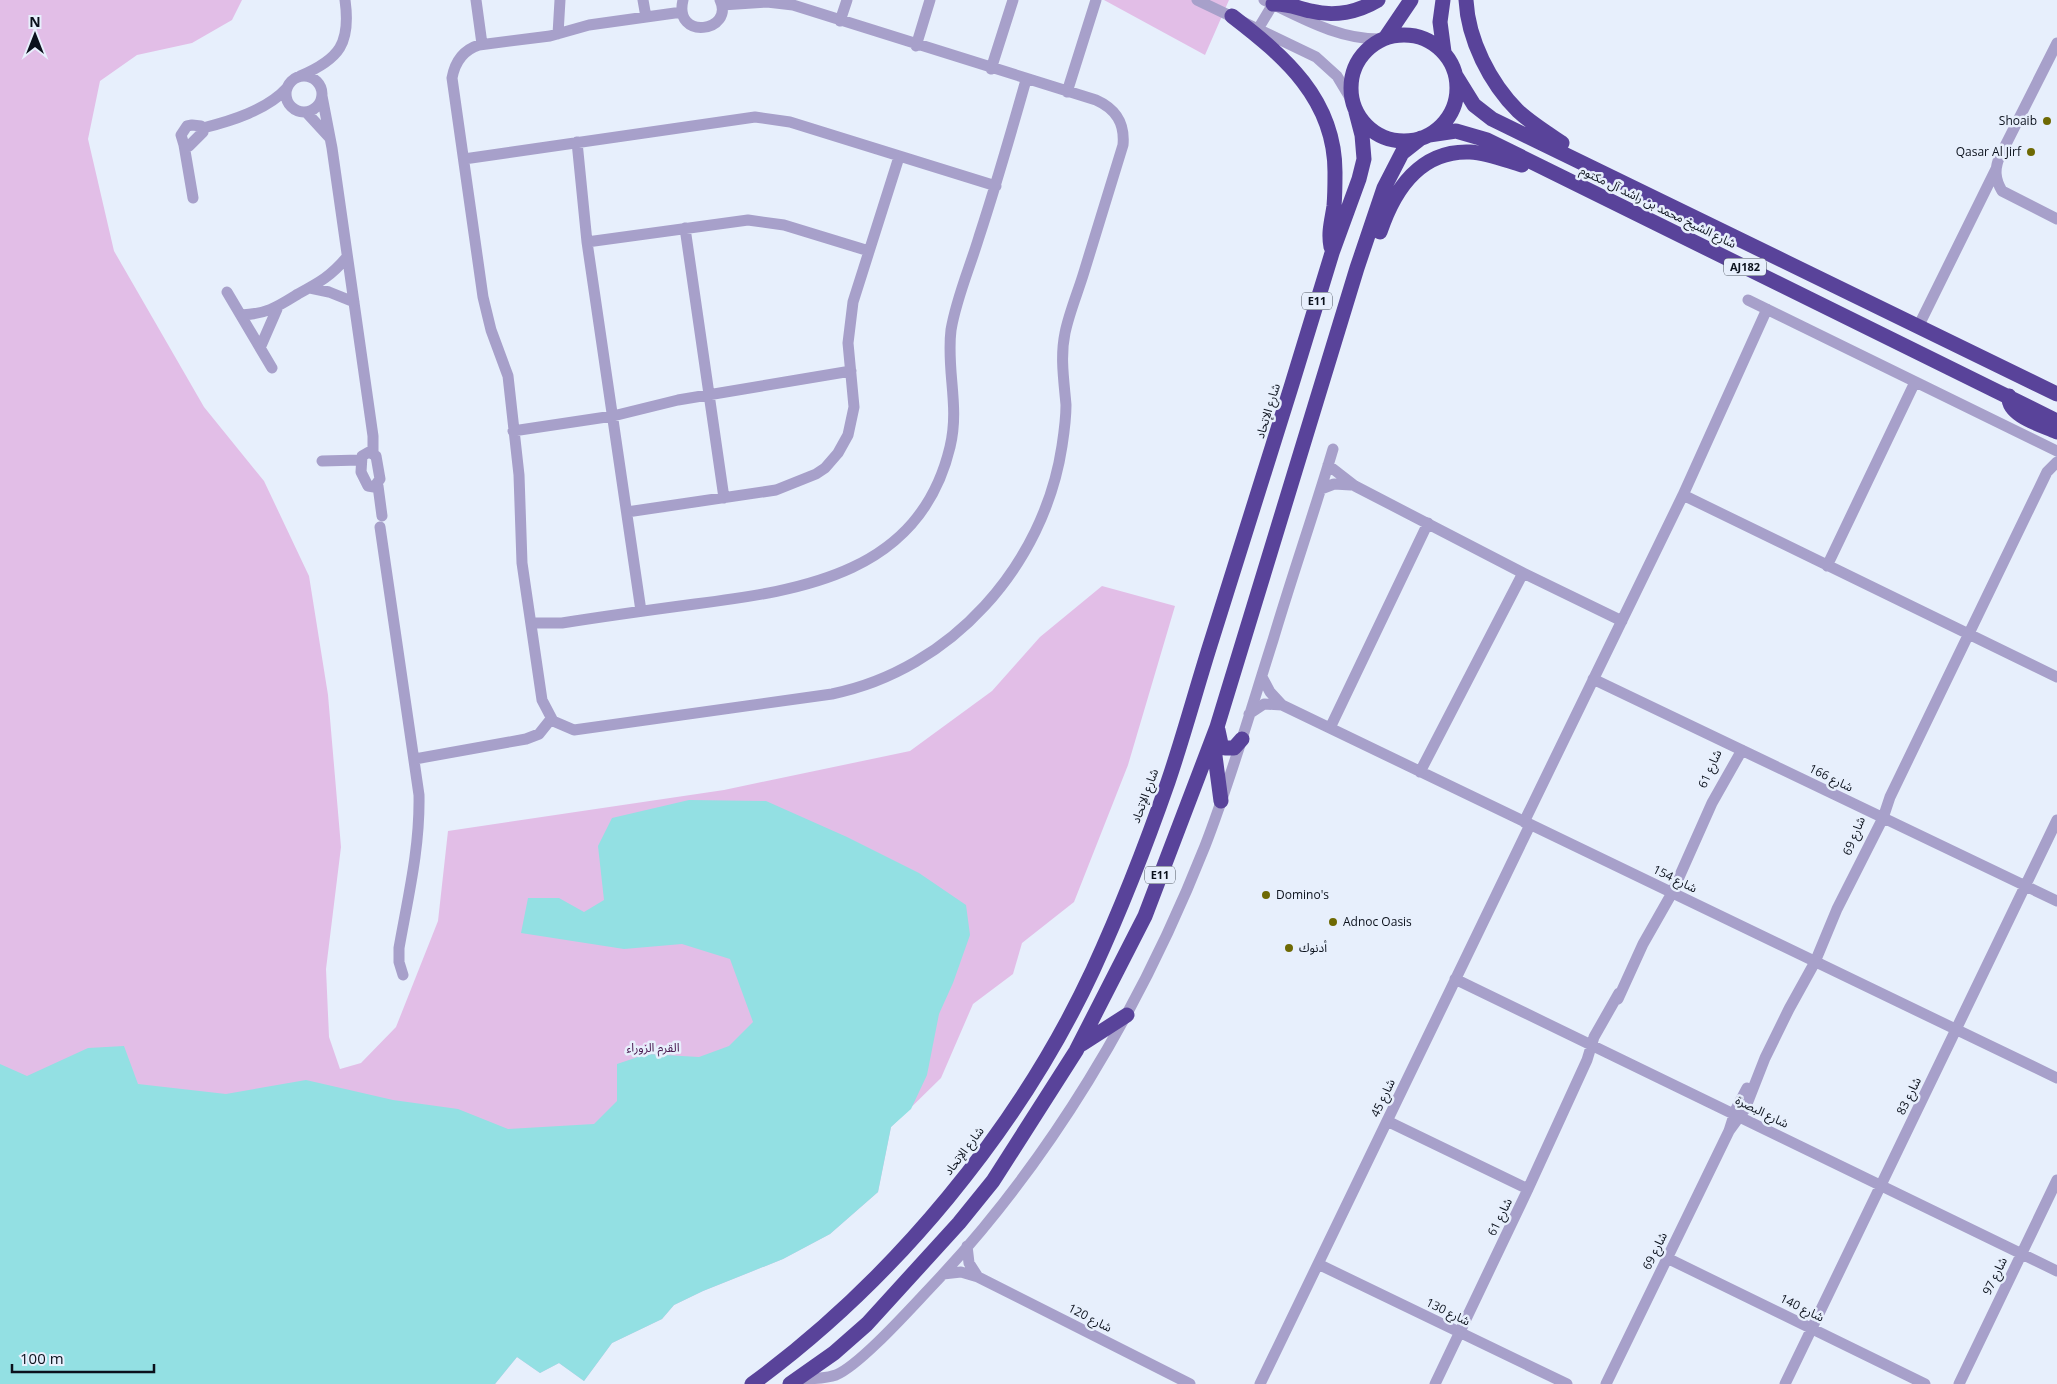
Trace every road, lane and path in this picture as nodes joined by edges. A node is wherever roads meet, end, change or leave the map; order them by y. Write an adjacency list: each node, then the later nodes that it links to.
1 (345, 0): 28 (street)
2 (476, 0): 25 (street)
3 (560, 0): 22 (street)
4 (643, 0): 19 (street)
5 (847, 0): 20 (street)
6 (930, 0): 26 (street)
7 (1013, 0): 29 (street)
8 (1096, 0): 35 (street)
9 (1197, 0): 18 (street)
10 (1378, 0): 16 (highway)
11 (1411, 0): 23 (highway)
12 (1443, 0): 27 (highway)
13 (1466, 0): 46 (highway)
14 (769, 1): 15 (street); 20 (street)
15 (721, 2): 17 (street)
16 (1268, 2): 21 (street); 23 (street)
17 (683, 6): 19 (street)
18 (1232, 16): 21 (street); 54 (highway)
19 (646, 17): 22 (street)
20 (840, 22): 26 (street)
21 (1258, 29): 38 (street)
22 (558, 34): 25 (street)
23 (1384, 38): 27 (highway); 38 (highway)
24 (2057, 42): 45 (street)
25 (482, 44): 44 (street)
26 (916, 46): 29 (street)
27 (1444, 52): 30 (highway)
28 (328, 62): 31 (street); 34 (street)
29 (991, 69): 32 (street)
30 (1456, 76): 40 (highway); 46 (highway, شارع الشيخ محمد بن راشد آل مكتوم / AJ182)
31 (299, 77): 33 (street); 34 (street)
32 (1026, 80): 35 (street); 48 (street)
33 (287, 88): 36 (street); 37 (street)
34 (322, 92): 39 (street); 41 (street)
35 (1066, 92): 103 (street)
36 (267, 104): 37 (street); 49 (street)
37 (291, 106): 39 (street)
38 (1354, 106): 40 (highway); 54 (highway, شارع الإتحاد / E11)
39 (306, 112): 41 (street)
40 (1425, 136): 47 (highway, شارع الشيخ محمد بن راشد آل مكتوم / AJ182); 56 (highway, E11)
41 (330, 138): 55 (street)
42 (577, 142): 43 (street); 44 (street); 52 (street)
43 (899, 157): 48 (street); 53 (street)
44 (464, 159): 74 (street)
45 (1996, 169): 50 (street); 64 (street)
46 (1600, 170): 64 (highway, شارع الشيخ محمد بن راشد آل مكتوم / AJ182)
47 (1562, 177): 56 (highway); 71 (highway, شارع الشيخ محمد بن راشد آل مكتوم / AJ182)
48 (996, 186): 94 (street)
49 (193, 198)
50 (2057, 219)
51 (685, 228): 52 (street); 53 (street); 69 (street)
52 (587, 242): 72 (street)
53 (869, 250): 67 (street)
54 (1332, 253): 140 (highway, شارع الإتحاد / E11)
55 (347, 257): 57 (street); 60 (street)
56 (1356, 268): 105 (highway, E11)
57 (310, 288): 60 (street); 61 (street)
58 (227, 292): 63 (street)
59 (1748, 300): 62 (street)
60 (354, 302): 79 (street)
61 (277, 308): 63 (street); 65 (street)
62 (1767, 309): 68 (street); 88 (street, شارع 45)
63 (241, 315): 65 (street)
64 (1919, 325): 70 (highway, شارع الشيخ محمد بن راشد آل مكتوم / AJ182)
65 (260, 348): 66 (street)
66 (272, 368)
67 (851, 371): 69 (street); 89 (street)
68 (1915, 382): 76 (street); 92 (street)
69 (709, 394): 72 (street); 89 (street)
70 (2057, 394)
71 (2009, 396): 73 (highway, شارع الشيخ محمد بن راشد آل مكتوم / AJ182); 75 (highway)
72 (612, 416): 74 (street); 90 (street)
73 (2057, 421)
74 (513, 431): 96 (street)
75 (2057, 432)
76 (2045, 446): 78 (street); 84 (street)
77 (1333, 449): 83 (street)
78 (2057, 452)
79 (374, 454): 80 (street); 85 (street)
80 (360, 460): 81 (street); 85 (street)
81 (322, 461)
82 (2057, 462): 84 (street)
83 (1328, 465): 86 (street); 87 (street)
84 (2047, 472): 97 (street, شارع 69)
85 (378, 486): 108 (street)
86 (1355, 486): 87 (street); 91 (street)
87 (1321, 489): 98 (street)
88 (1683, 495): 92 (street); 95 (street, شارع 45)
89 (724, 498): 90 (street)
90 (627, 512): 94 (street)
91 (1428, 523): 93 (street); 104 (street)
92 (1828, 566): 97 (street)
93 (1523, 573): 95 (street); 109 (street)
94 (641, 611): 96 (street)
95 (1622, 621): 100 (street, شارع 45)
96 (531, 623): 103 (street)
97 (1969, 634): 99 (street); 111 (street, شارع 69)
98 (1262, 677): 101 (street, شارع 154); 102 (street)
99 (2057, 677)
100 (1593, 679): 107 (street, شارع 166); 113 (street, شارع 45)
101 (1282, 705): 102 (street); 104 (street, شارع 154)
102 (1249, 714): 106 (street)
103 (551, 718): 108 (street)
104 (1330, 728): 109 (street, شارع 154)
105 (1215, 733): 106 (highway); 110 (highway); 123 (highway, E11)
106 (1242, 739): 110 (street)
107 (1738, 749): 111 (street, شارع 166); 115 (street, شارع 61)
108 (415, 759): 118 (street)
109 (1420, 772): 113 (street, شارع 154)
110 (1221, 801): 120 (street)
111 (1880, 816): 114 (street, شارع 166); 117 (street, شارع 69)
112 (2057, 820): 114 (street, شارع 83)
113 (1527, 823): 115 (street, شارع 154); 119 (street, شارع 45)
114 (2025, 886): 116 (street, شارع 166); 121 (street, شارع 83)
115 (1669, 891): 117 (street, شارع 154); 122 (street, شارع 61)
116 (2057, 901)
117 (1812, 960): 121 (street, شارع 154); 125 (street, شارع 69)
118 (403, 975)
119 (1455, 979): 122 (street, شارع البصرة); 126 (street, شارع 45)
120 (1127, 1015): 123 (highway); 130 (street)
121 (1956, 1030): 124 (street, شارع 154); 128 (street, شارع 83)
122 (1594, 1046): 125 (street, شارع البصرة); 129 (street, شارع 61)
123 (1076, 1050): 139 (highway, E11)
124 (2057, 1078)
125 (1737, 1116): 128 (street, شارع البصرة); 132 (street, شارع 69)
126 (1387, 1121): 129 (street); 133 (street, شارع 45)
127 (2057, 1180): 131 (street, شارع 97)
128 (1881, 1185): 131 (street, شارع البصرة); 137 (street, شارع 83)
129 (1528, 1190): 138 (street, شارع 61)
130 (967, 1246): 135 (street); 136 (street)
131 (2022, 1254): 134 (street, شارع البصرة); 148 (street, شارع 97)
132 (1666, 1258): 137 (street, شارع 140); 145 (street, شارع 69)
133 (1318, 1264): 138 (street, شارع 130); 142 (street, شارع 45)
134 (2057, 1271)
135 (943, 1274): 136 (street, شارع 120); 139 (street)
136 (978, 1277): 141 (street, شارع 120)
137 (1811, 1328): 146 (street, شارع 83); 147 (street, شارع 140)
138 (1460, 1332): 143 (street, شارع 61); 144 (street, شارع 130)
139 (793, 1382)
140 (752, 1384)
141 (1190, 1384)
142 (1260, 1384)
143 (1435, 1384)
144 (1566, 1384)
145 (1606, 1384)
146 (1785, 1384)
147 (1925, 1384)
148 (1959, 1384)

